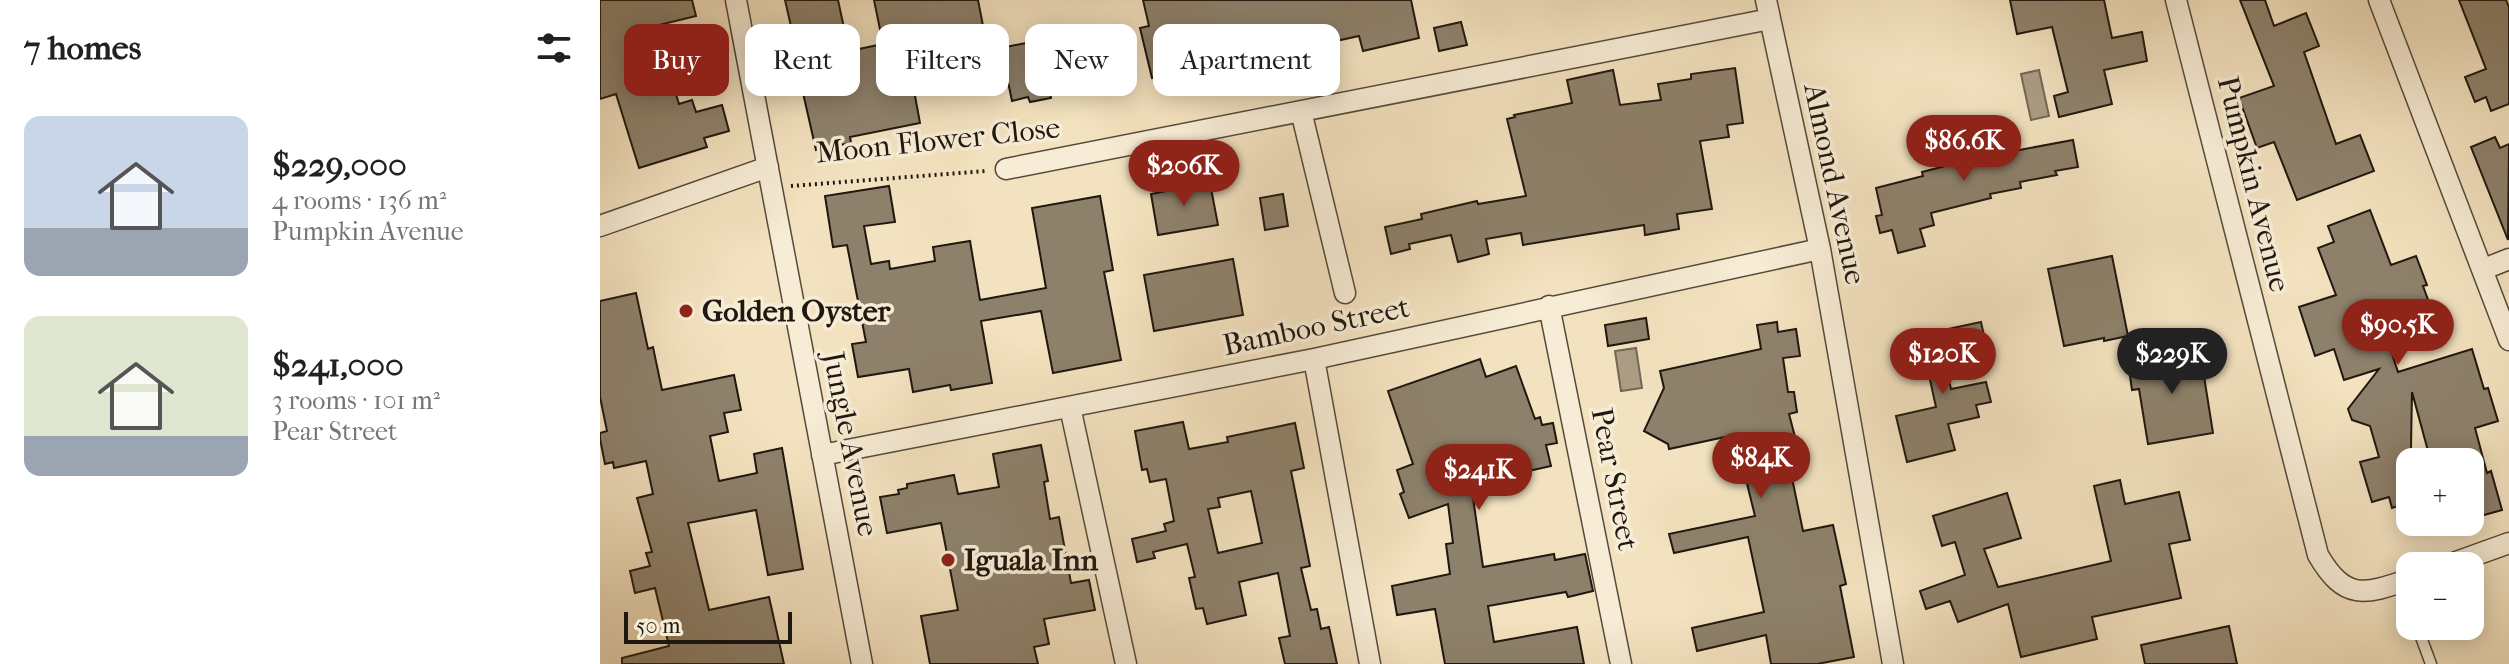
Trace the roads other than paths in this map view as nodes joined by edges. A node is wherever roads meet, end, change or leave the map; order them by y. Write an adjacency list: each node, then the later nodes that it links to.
1 (736, 0): 7 (street, Jungle Avenue)
2 (2176, 0): 20 (street, Pumpkin Avenue)
3 (2379, 0): 11 (street)
4 (1768, 10): 5 (street, Moon Flower Close); 9 (street, Almond Avenue)
5 (1301, 111): 6 (street, Moon Flower Close); 12 (street)
6 (1006, 169)
7 (770, 177): 8 (street); 17 (street, Jungle Avenue)
8 (600, 226)
9 (1820, 249): 13 (street, Bamboo Street); 26 (street, Almond Avenue)
10 (2509, 259): 11 (street)
11 (2484, 269): 14 (street)
12 (1345, 293)
13 (1549, 306): 15 (street, Bamboo Street); 25 (street, Pear Street)
14 (2509, 340)
15 (1314, 359): 16 (street, Bamboo Street); 24 (street)
16 (1070, 407): 17 (street, Bamboo Street); 23 (street)
17 (822, 455): 22 (street, Jungle Avenue)
18 (2509, 543): 19 (street)
19 (2484, 552)
20 (2396, 583)
21 (2422, 640): 27 (lane)
22 (862, 664)
23 (1126, 664)
24 (1370, 664)
25 (1621, 664)
26 (1893, 664)
27 (2431, 664)

